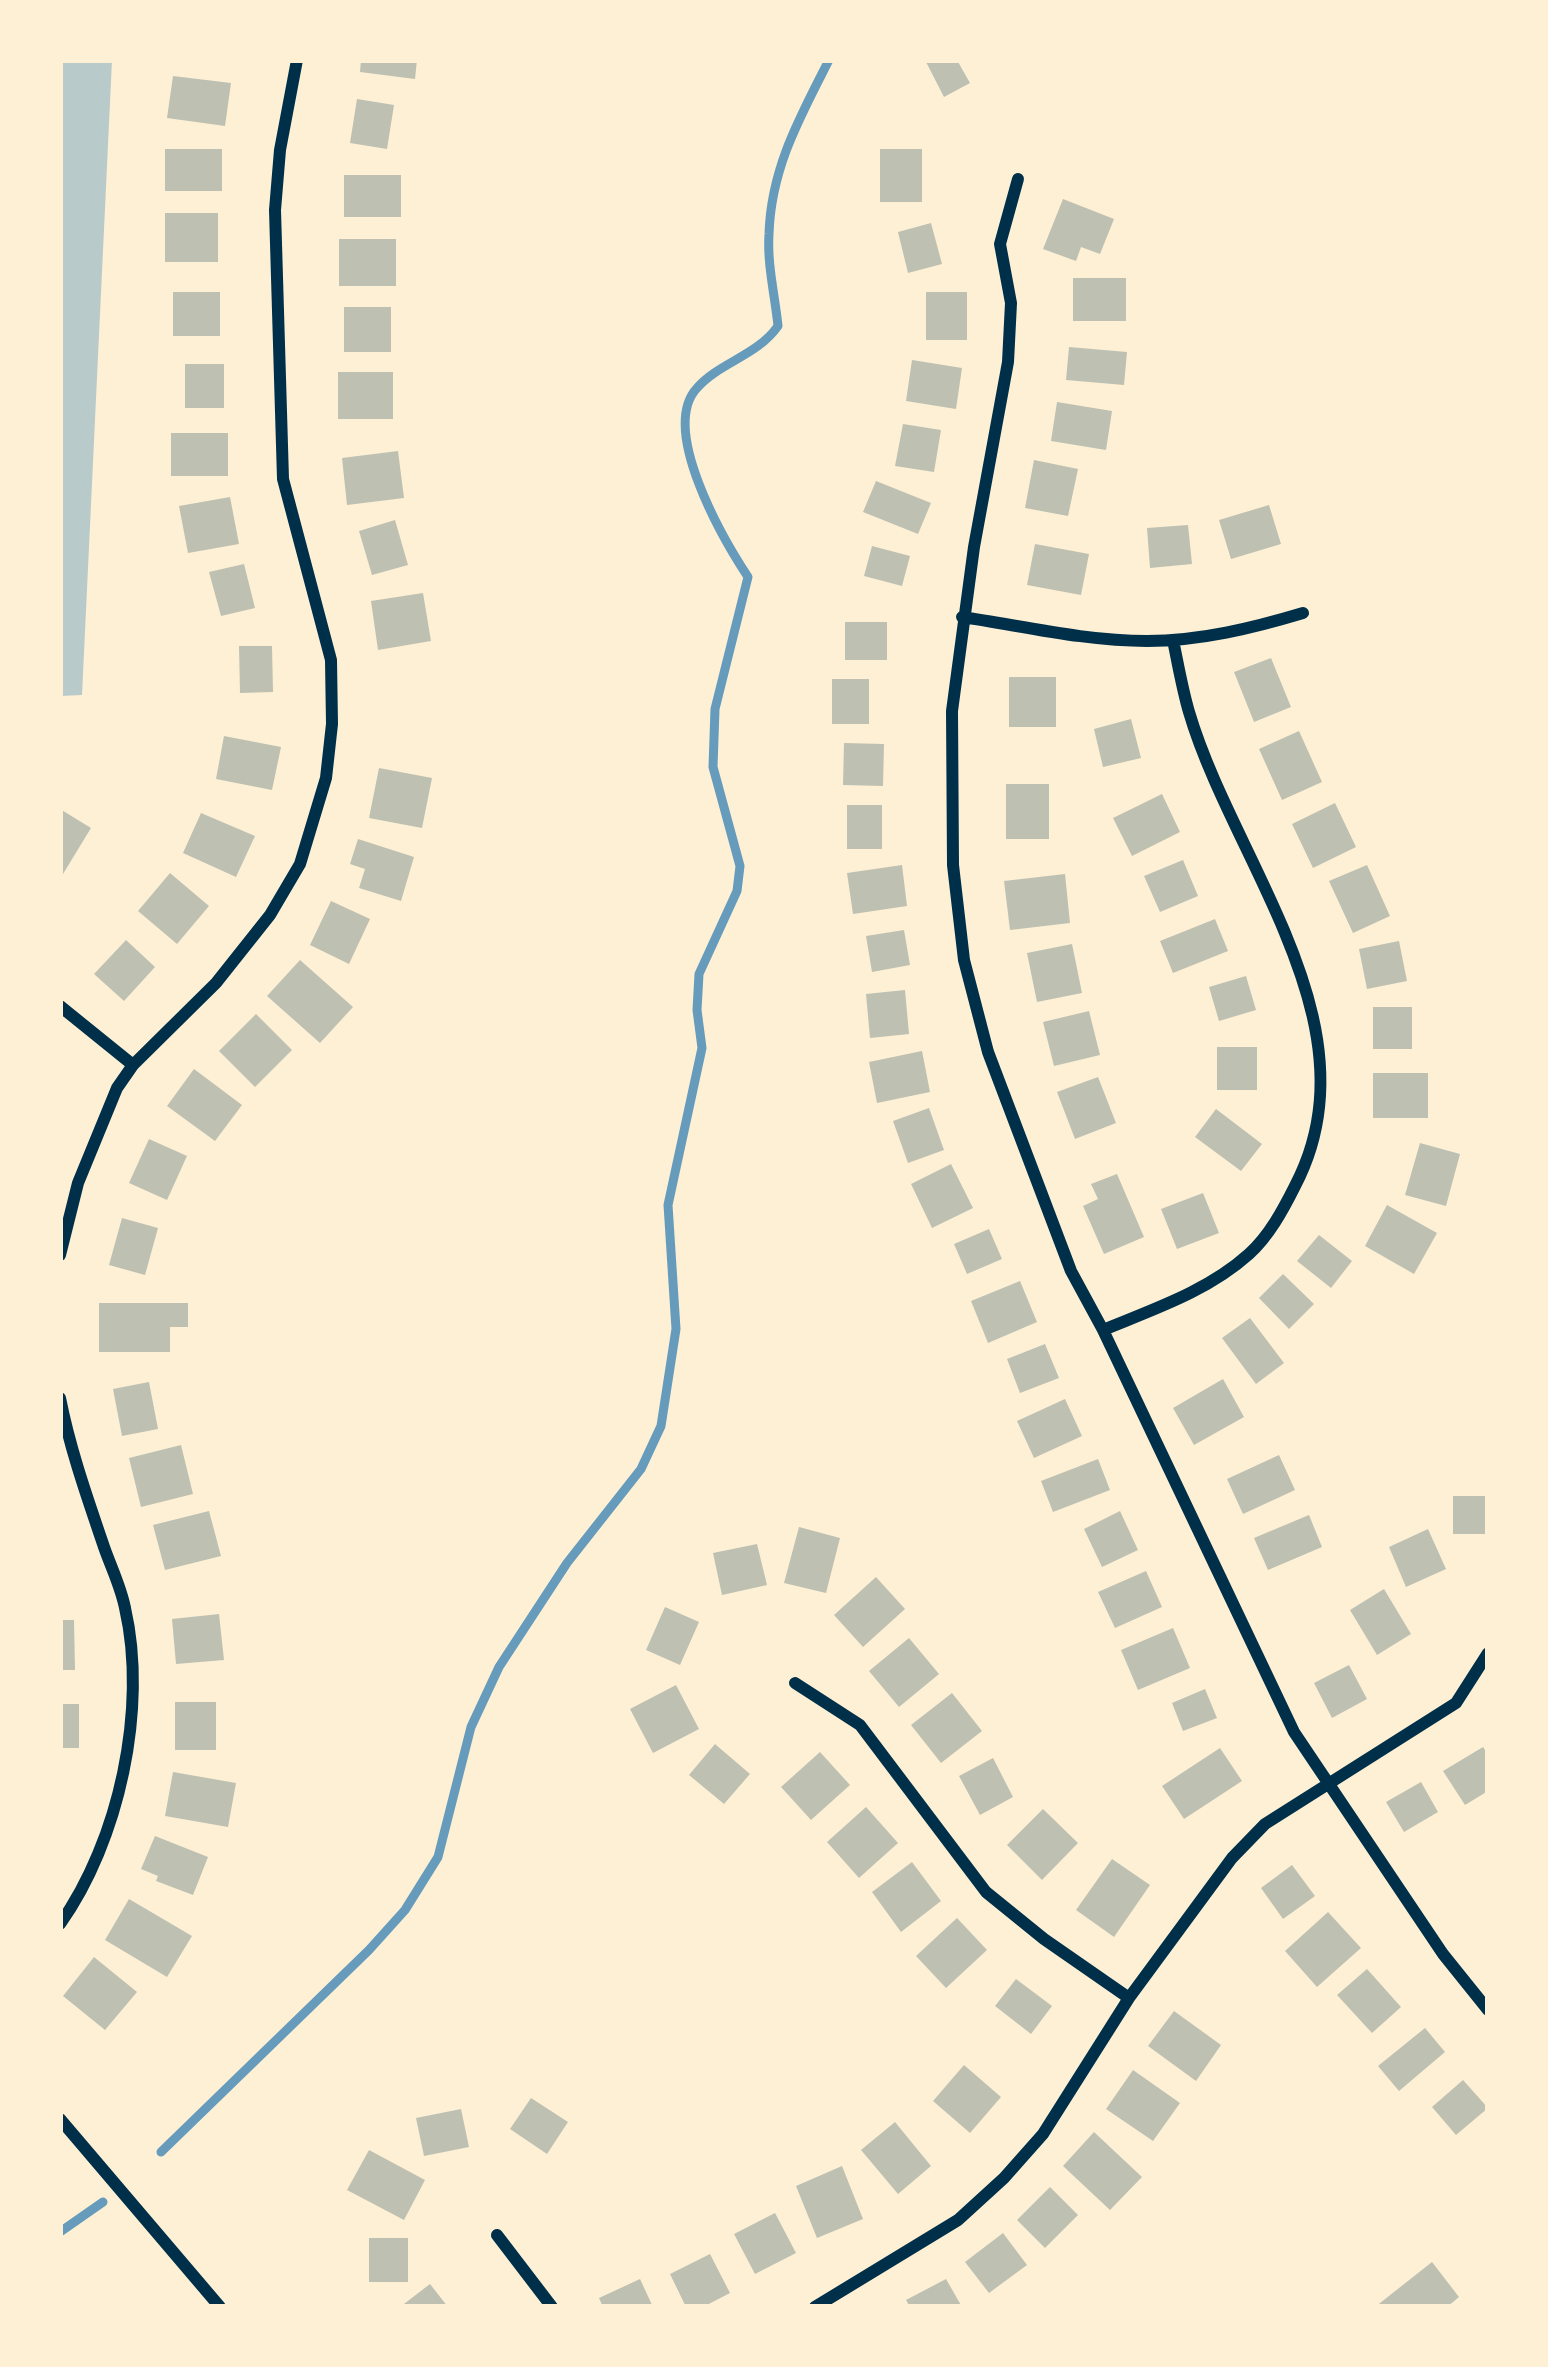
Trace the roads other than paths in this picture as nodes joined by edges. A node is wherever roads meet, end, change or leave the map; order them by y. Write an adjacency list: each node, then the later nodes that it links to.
1 (297, 60): 7 (street)
2 (1018, 179): 4 (street)
3 (1303, 613): 5 (street)
4 (962, 617): 5 (street); 9 (street)
5 (1173, 640): 9 (street)
6 (60, 1006): 7 (street)
7 (133, 1065): 8 (street)
8 (60, 1255)
9 (1103, 1330): 13 (street)
10 (60, 1397): 14 (street)
11 (1488, 1653): 13 (street)
12 (795, 1683): 15 (street)
13 (1328, 1785): 15 (street); 16 (street)
14 (60, 1924)
15 (1129, 1998): 21 (street)
16 (1488, 2010)
17 (60, 2119): 19 (street)
18 (497, 2235): 20 (street)
19 (220, 2307)
20 (551, 2307)
21 (815, 2307)

